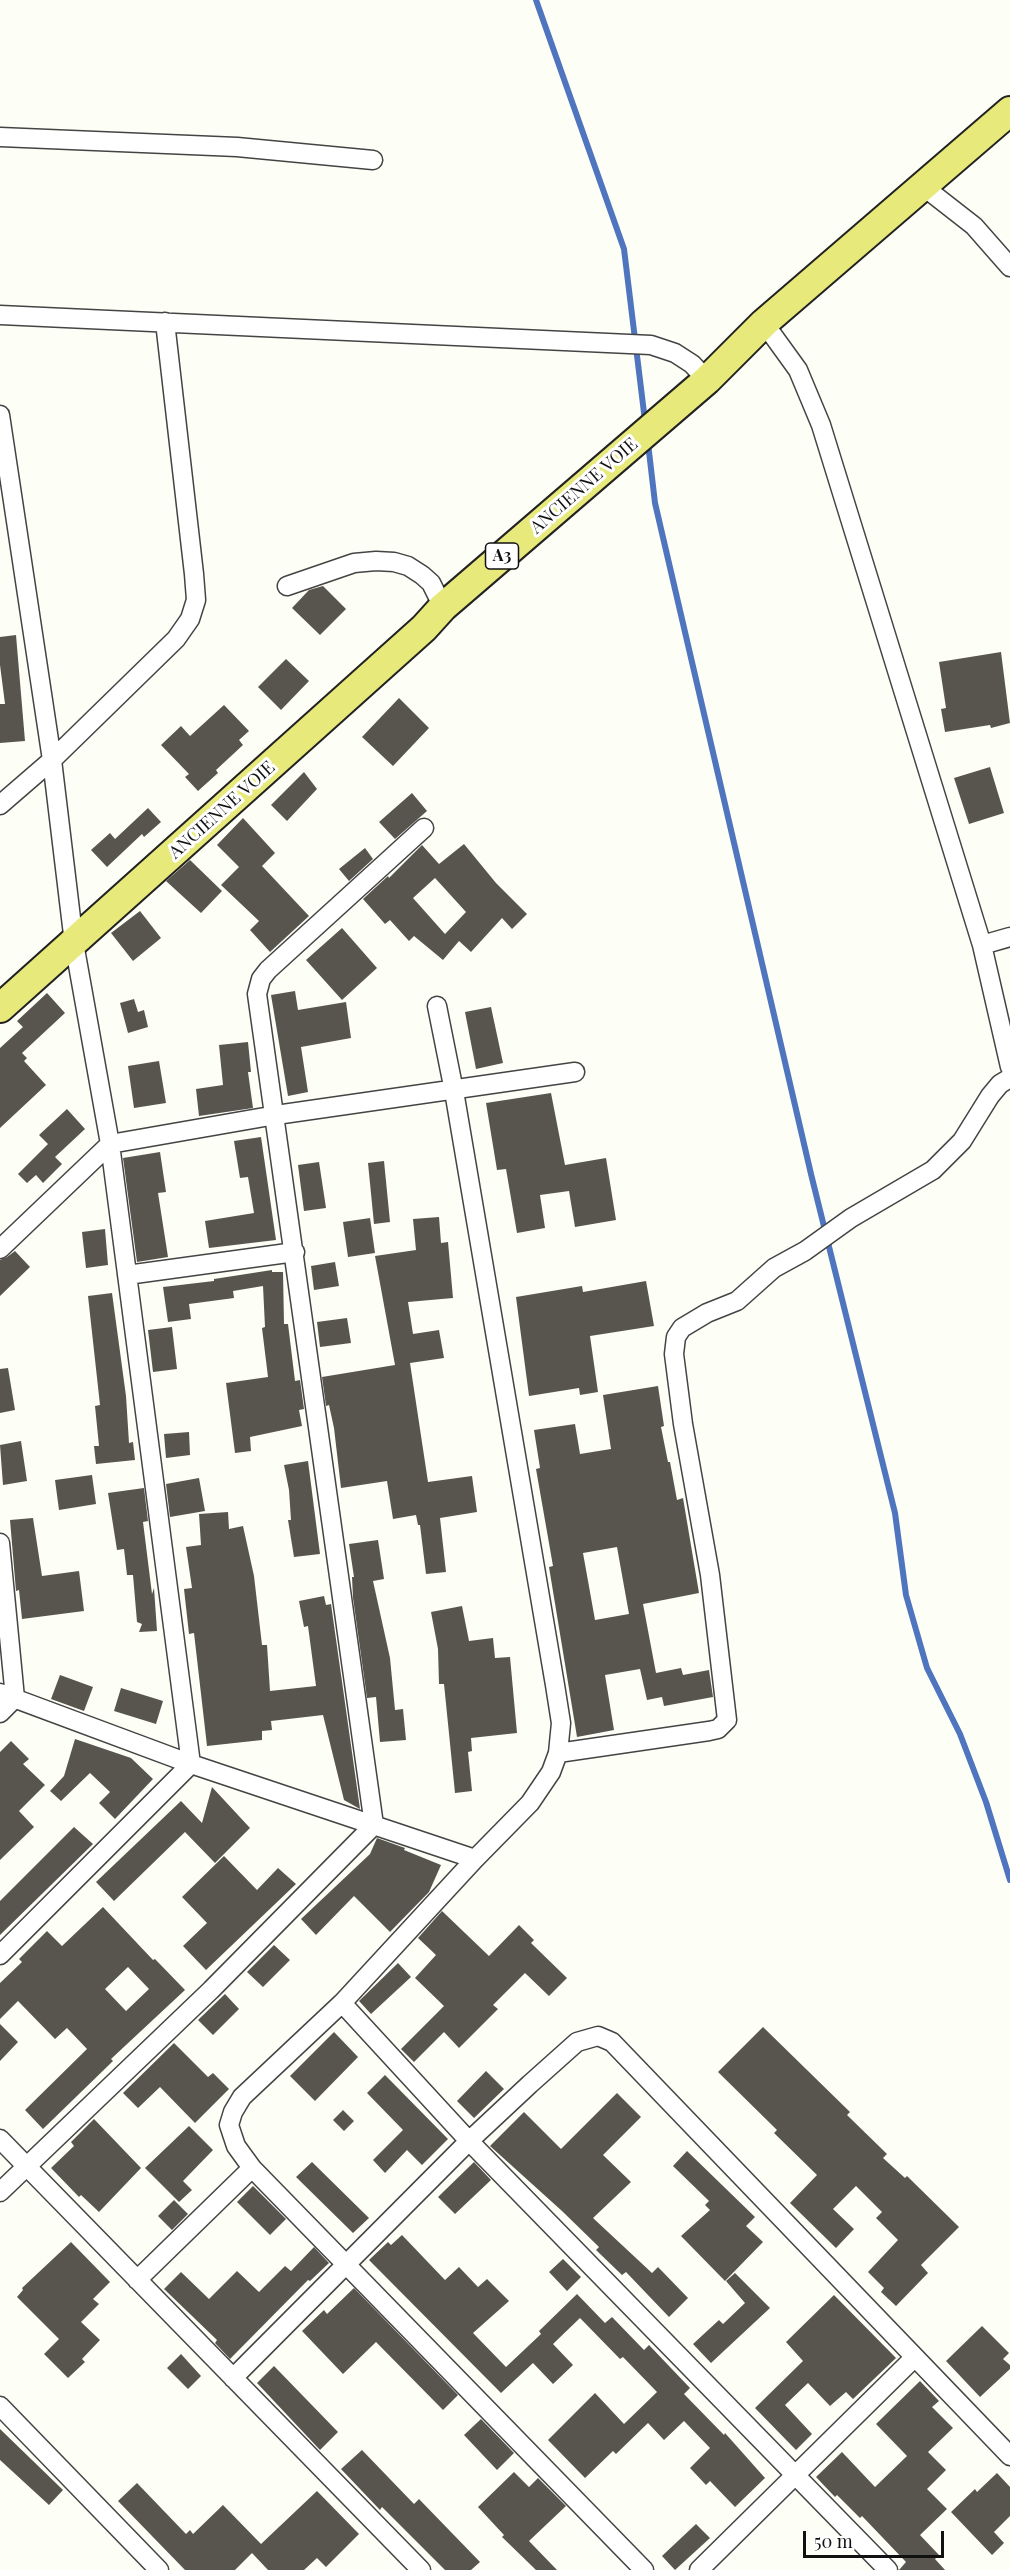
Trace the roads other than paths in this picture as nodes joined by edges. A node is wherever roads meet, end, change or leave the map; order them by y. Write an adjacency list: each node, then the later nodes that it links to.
1 (1010, 111): 4 (main road, ANCIENNE VOIE / A3)
2 (0, 136): 3 (street)
3 (373, 159)
4 (924, 187): 5 (street); 8 (main road, ANCIENNE VOIE / A3)
5 (1010, 267)
6 (0, 315): 7 (street)
7 (165, 322): 9 (street); 13 (street)
8 (764, 323): 9 (main road, ANCIENNE VOIE / A3); 18 (street)
9 (707, 380): 12 (main road, ANCIENNE VOIE / A3)
10 (0, 415): 13 (street)
11 (287, 586): 12 (street)
12 (443, 607): 17 (main road, ANCIENNE VOIE / A3)
13 (52, 760): 14 (street); 17 (street)
14 (0, 805)
15 (424, 828): 25 (street)
16 (1010, 937): 18 (street)
17 (74, 943): 20 (main road, ANCIENNE VOIE / A3); 26 (street)
18 (982, 945): 21 (street)
19 (437, 1006): 24 (street)
20 (0, 1008)
21 (1010, 1067)
22 (575, 1072): 24 (street)
23 (1010, 1078): 33 (street)
24 (454, 1091): 25 (street); 33 (street)
25 (276, 1115): 26 (street); 28 (street)
26 (110, 1144): 27 (street); 29 (street)
27 (0, 1249)
28 (295, 1252): 29 (street); 35 (street)
29 (127, 1275): 34 (street)
30 (0, 1543): 31 (street)
31 (7, 1695): 32 (street); 34 (street)
32 (0, 1713)
33 (558, 1753): 36 (street)
34 (191, 1764): 35 (street); 37 (street)
35 (374, 1825): 36 (street); 41 (street)
36 (475, 1859): 38 (street)
37 (0, 1954)
38 (342, 2003): 40 (street); 42 (street)
39 (0, 2139): 41 (street)
40 (469, 2141): 44 (street); 46 (street); 50 (street)
41 (26, 2166): 43 (street); 45 (street)
42 (252, 2168): 44 (street); 45 (street)
43 (0, 2192)
44 (347, 2264): 47 (street); 53 (street)
45 (137, 2280): 47 (street)
46 (915, 2357): 49 (street); 50 (street)
47 (232, 2378): 52 (street)
48 (0, 2406): 51 (street)
49 (1010, 2456)
50 (795, 2476): 54 (street); 55 (street)
51 (159, 2570)
52 (421, 2570)
53 (644, 2570)
54 (699, 2570)
55 (888, 2570)

